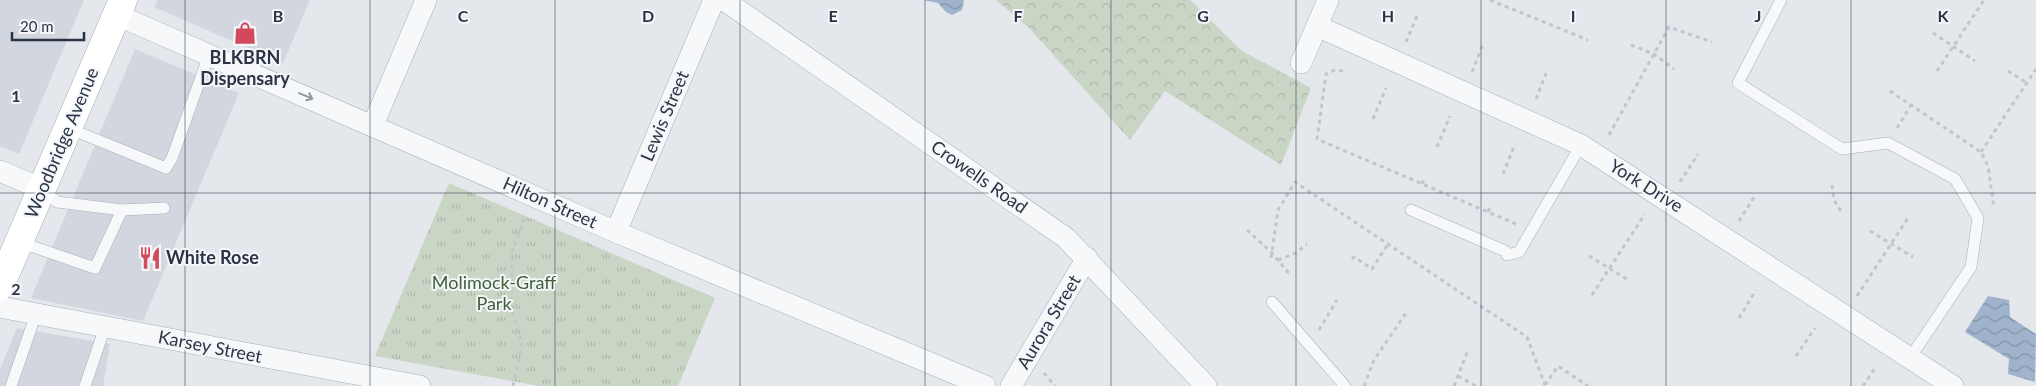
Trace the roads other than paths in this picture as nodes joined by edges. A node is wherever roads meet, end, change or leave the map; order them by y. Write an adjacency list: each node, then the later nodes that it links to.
1 (426, 0): 10 (street)
2 (714, 0): 18 (street, Lewis Street)
3 (724, 0): 20 (street, Crowells Road)
4 (1328, 0): 7 (street)
5 (1781, 0): 26 (lane)
6 (120, 7): 8 (street, Hilton Street); 11 (main road, Woodbridge Avenue)
7 (1317, 26): 9 (street); 12 (street, York Drive)
8 (208, 55): 10 (street, Hilton Street, one-way to 10); 11 (lane)
9 (1301, 63)
10 (373, 125): 18 (street, Hilton Street)
11 (68, 128): 14 (main road, Woodbridge Avenue)
12 (1581, 145): 17 (lane); 26 (street, York Drive)
13 (0, 171): 14 (street)
14 (42, 189): 16 (lane); 19 (main road, Woodbridge Avenue)
15 (164, 208): 16 (lane)
16 (122, 210): 19 (lane)
17 (1411, 210)
18 (616, 232): 30 (street, Hilton Street)
19 (19, 242): 21 (main road, Woodbridge Avenue)
20 (1087, 258): 31 (street, Aurora Street); 32 (street, Crowells Road)
21 (0, 286)
22 (1272, 302): 33 (lane)
23 (0, 307): 24 (street, Karsey Street)
24 (36, 314): 25 (street, Karsey Street); 27 (lane)
25 (105, 327): 28 (lane); 29 (street, Karsey Street)
26 (1910, 358): 34 (street, York Drive)
27 (11, 386)
28 (85, 386)
29 (420, 386)
30 (985, 386)
31 (1011, 386)
32 (1206, 386)
33 (1345, 386)
34 (1953, 386)

